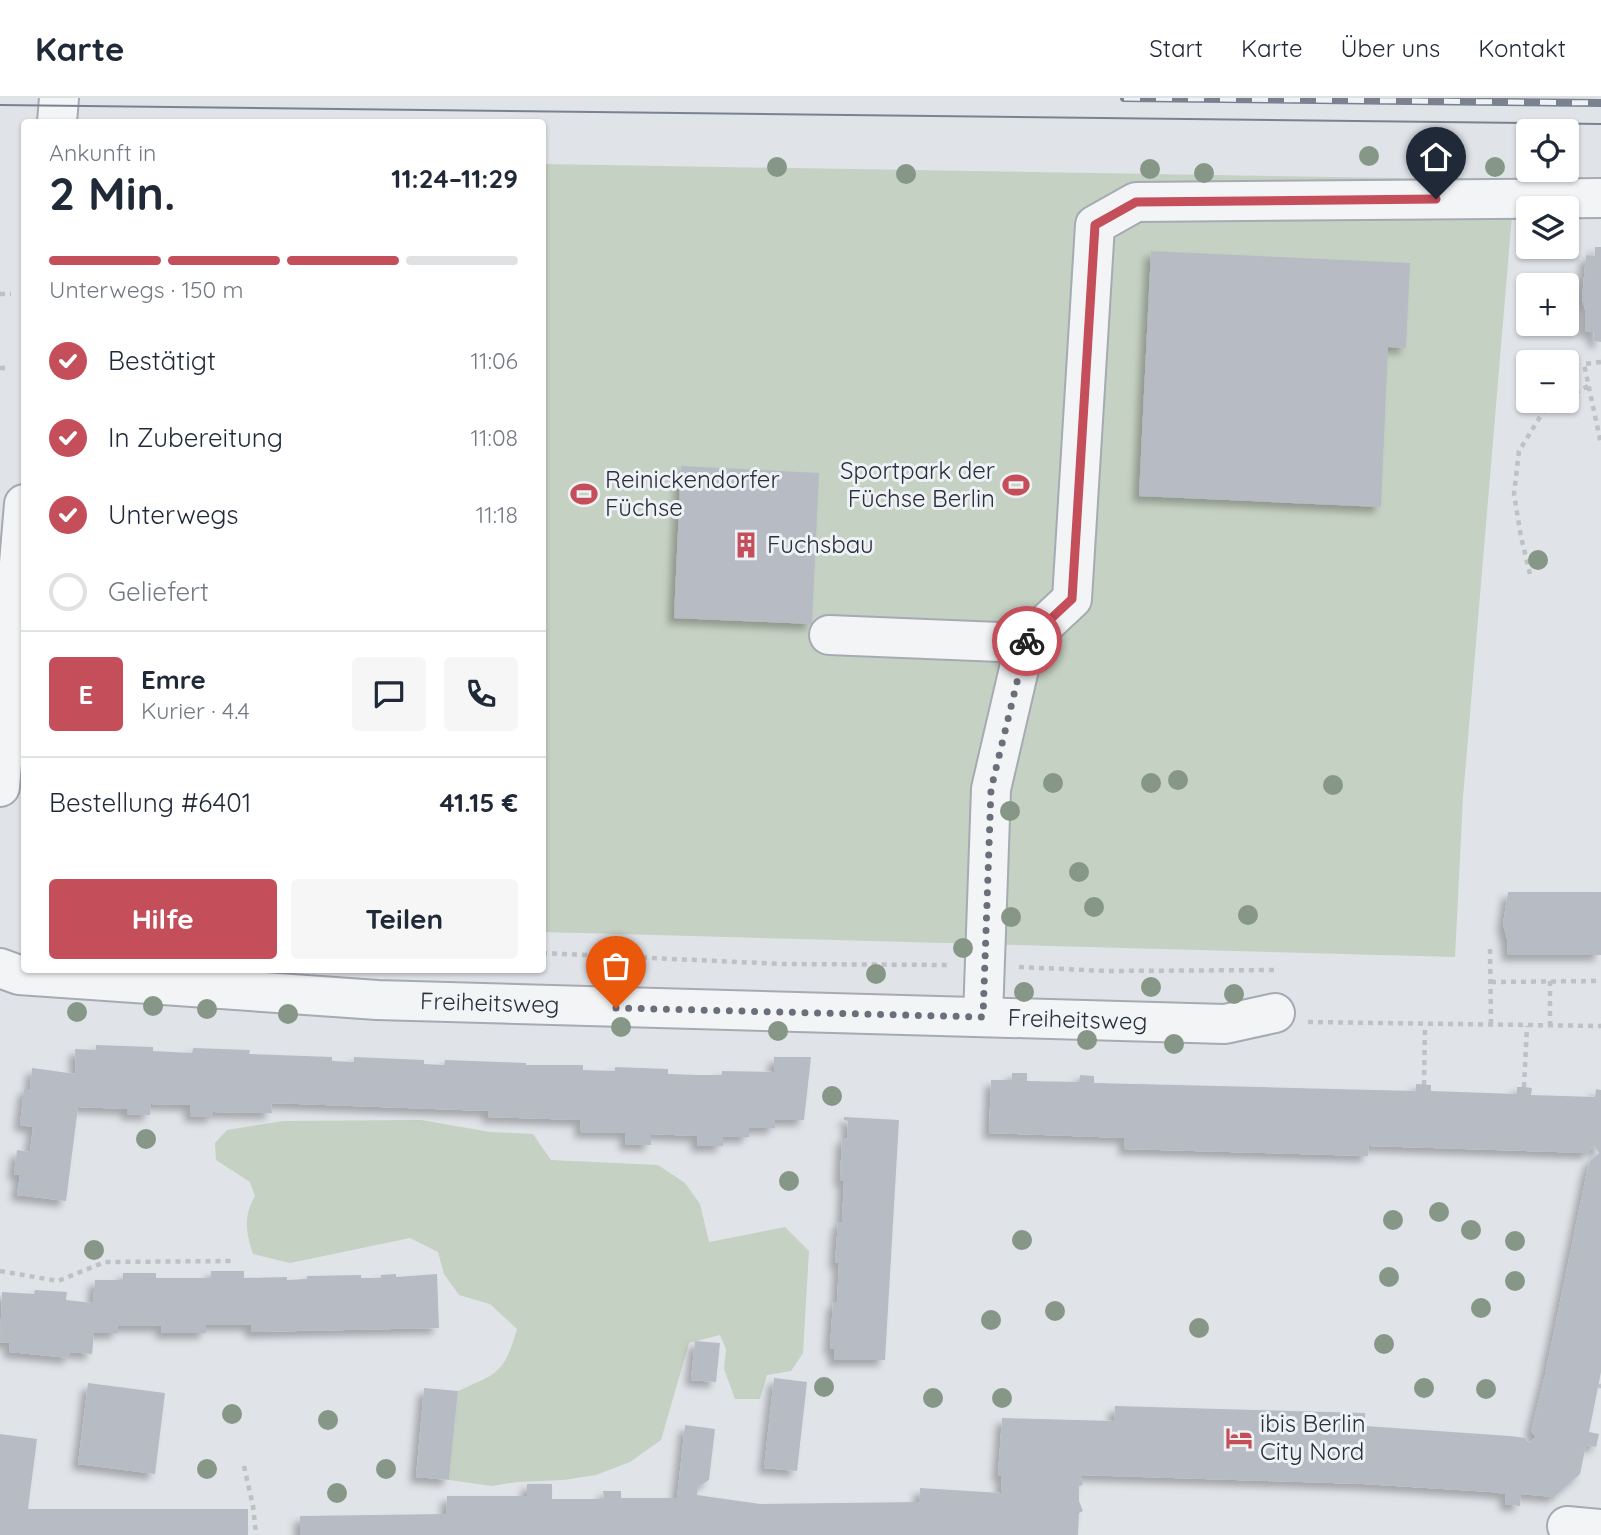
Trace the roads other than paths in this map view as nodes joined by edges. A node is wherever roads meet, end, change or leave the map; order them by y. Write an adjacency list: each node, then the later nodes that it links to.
1 (59, 98): 2 (street)
2 (57, 119)
3 (1601, 198): 6 (street)
4 (21, 539): 7 (street)
5 (829, 635): 6 (street)
6 (1025, 643): 10 (street)
7 (0, 787)
8 (0, 968): 10 (street, Freiheitsweg)
9 (1275, 1013): 10 (street, Freiheitsweg)
10 (983, 1017)

